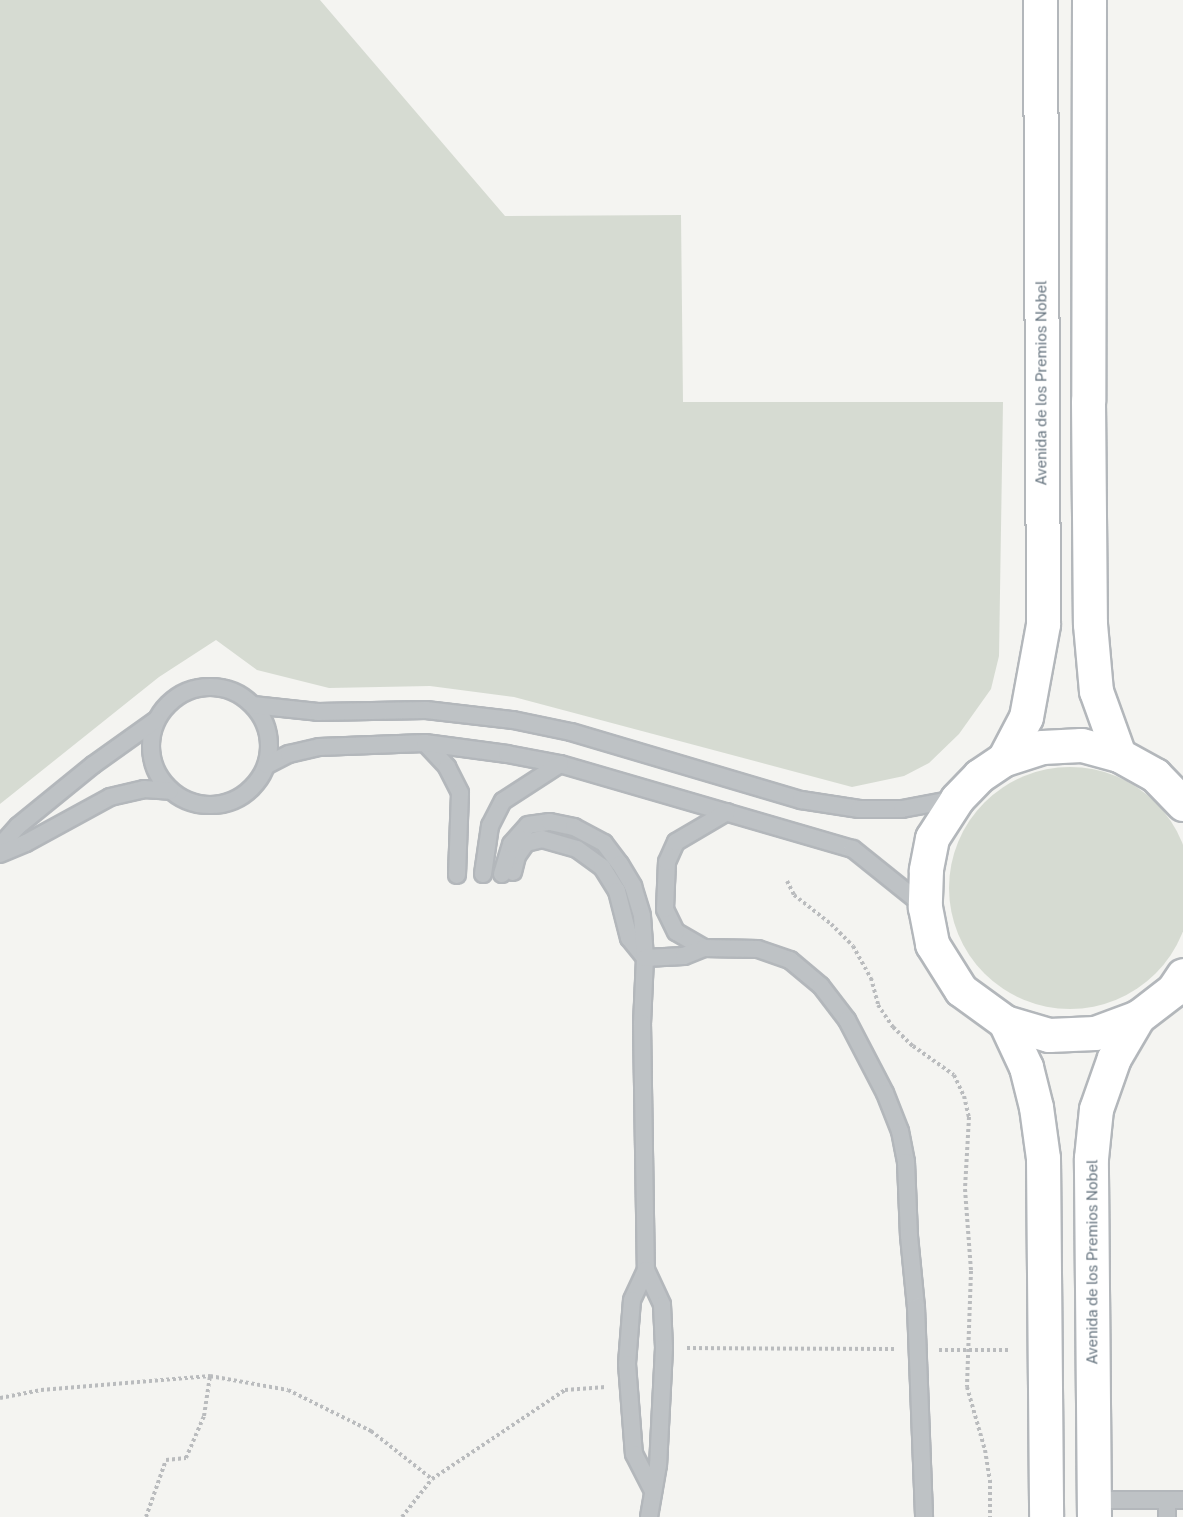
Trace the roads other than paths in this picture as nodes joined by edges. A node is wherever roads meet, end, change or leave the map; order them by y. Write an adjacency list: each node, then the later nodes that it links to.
1 (1040, 0): 7 (street, Avenida de los Premios Nobel)
2 (1089, 0): 6 (street)
3 (254, 705): 4 (lane); 8 (lane); 11 (lane)
4 (156, 720): 10 (lane); 14 (lane)
5 (425, 743): 8 (lane); 9 (lane); 18 (lane)
6 (1119, 754): 7 (street); 12 (street)
7 (1004, 759): 11 (street)
8 (267, 765): 10 (lane)
9 (560, 765): 13 (lane); 16 (lane)
10 (170, 791): 15 (lane)
11 (957, 799): 19 (street)
12 (1183, 804)
13 (727, 812): 19 (lane); 20 (lane)
14 (0, 846)
15 (0, 854)
16 (483, 874)
17 (507, 874): 21 (lane)
18 (457, 875)
19 (925, 907): 24 (street)
20 (704, 948): 21 (lane); 30 (lane)
21 (645, 958): 25 (lane)
22 (1183, 975): 23 (street)
23 (1138, 1017): 24 (street); 28 (street, Avenida de los Premios Nobel)
24 (1005, 1022): 31 (street)
25 (646, 1270): 26 (lane); 26 (lane)
26 (652, 1491): 29 (lane)
27 (1175, 1500): 28 (lane); 32 (lane)
28 (1094, 1508)
29 (649, 1517)
30 (924, 1517)
31 (1046, 1517)
32 (1167, 1517)

